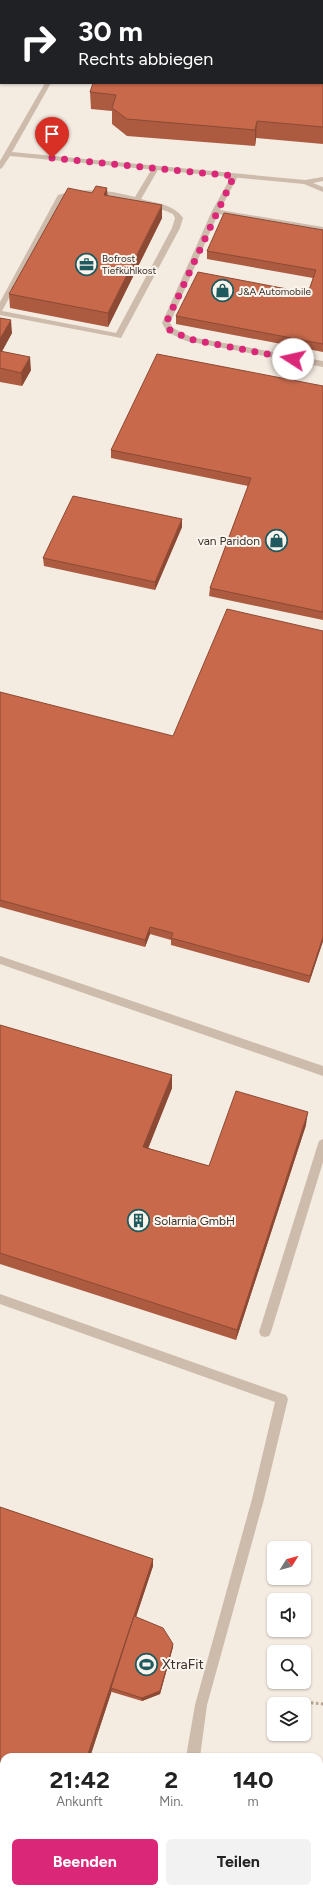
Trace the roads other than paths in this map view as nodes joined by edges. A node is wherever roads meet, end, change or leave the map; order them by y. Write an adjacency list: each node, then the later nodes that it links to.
1 (47, 84): 2 (street)
2 (8, 154): 3 (street); 4 (street)
3 (0, 167)
4 (154, 168): 5 (street); 9 (street)
5 (234, 176): 7 (street); 10 (street)
6 (323, 179): 7 (street)
7 (305, 182): 8 (street)
8 (323, 190)
9 (136, 201): 12 (street); 13 (street)
10 (216, 211): 11 (street); 14 (street)
11 (323, 229)
12 (0, 309)
13 (0, 313)
14 (323, 364)
15 (0, 960): 16 (street)
16 (323, 1071)
17 (323, 1144): 19 (street)
18 (0, 1299): 20 (street)
19 (266, 1332)
20 (194, 1753)

